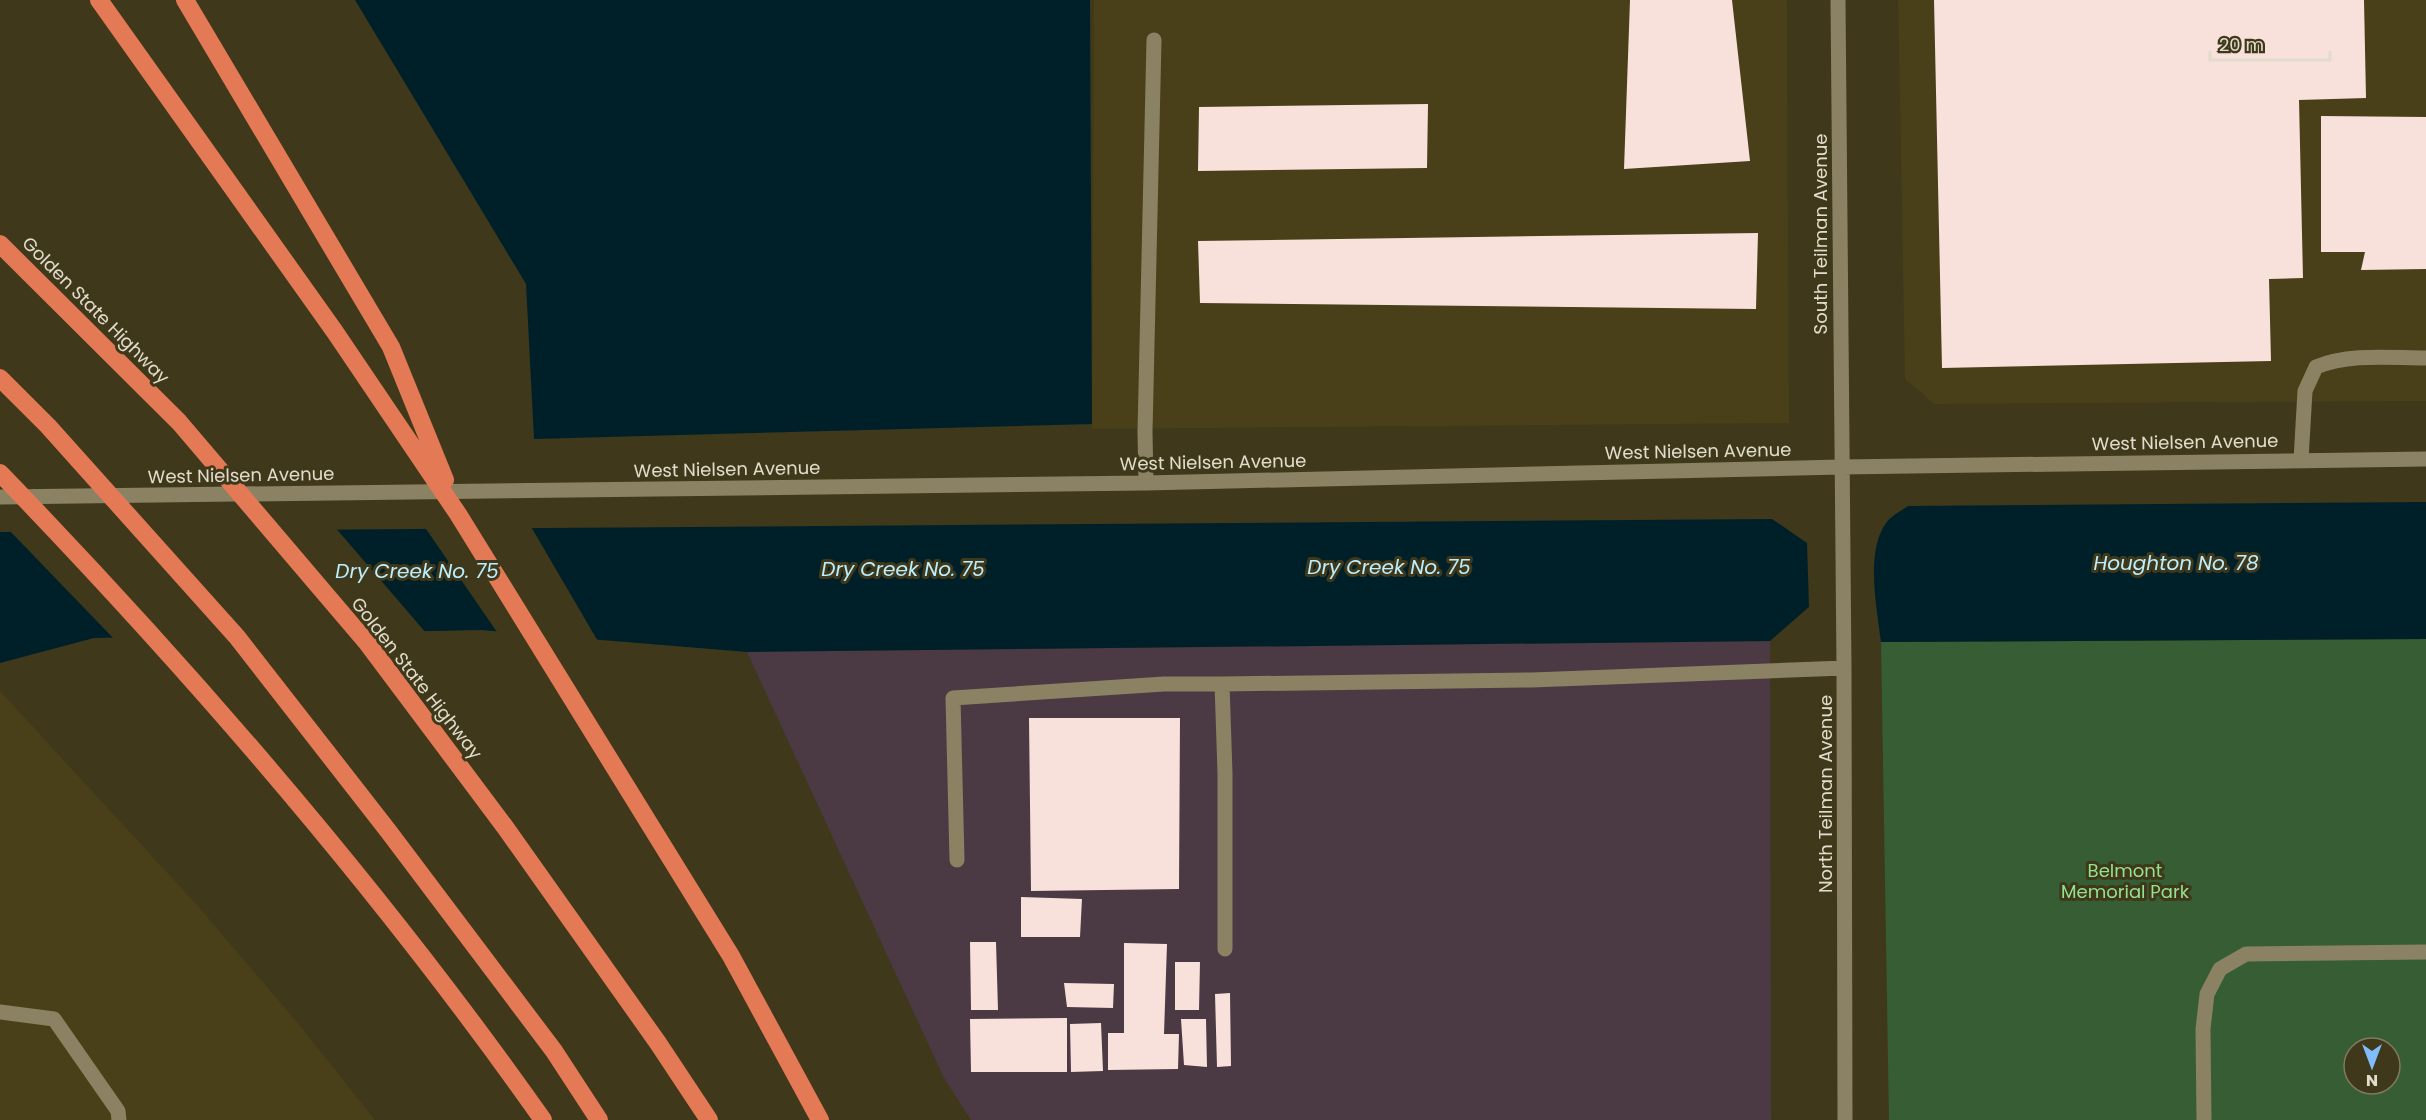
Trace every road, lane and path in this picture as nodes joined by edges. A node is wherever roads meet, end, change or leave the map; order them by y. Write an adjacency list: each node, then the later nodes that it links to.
1 (99, 0): 14 (highway)
2 (185, 0): 14 (highway)
3 (1838, 0): 10 (street, South Teilman Avenue)
4 (1154, 40): 12 (street)
5 (0, 244): 24 (highway, Golden State Highway)
6 (2426, 358): 9 (street)
7 (0, 378): 23 (highway)
8 (2426, 459): 9 (street, West Nielsen Avenue)
9 (2301, 460): 10 (street, West Nielsen Avenue)
10 (1841, 467): 12 (street, West Nielsen Avenue); 15 (street, North Teilman Avenue)
11 (0, 473): 22 (highway)
12 (1146, 483): 13 (street, West Nielsen Avenue)
13 (0, 497)
14 (458, 513): 25 (highway)
15 (1844, 668): 16 (street); 26 (street, North Teilman Avenue)
16 (1222, 684): 17 (street); 18 (street)
17 (957, 861)
18 (1225, 949)
19 (2426, 952): 27 (street)
20 (0, 1012): 21 (street)
21 (119, 1120)
22 (543, 1120)
23 (599, 1120)
24 (709, 1120)
25 (820, 1120)
26 (1845, 1120)
27 (2204, 1120)

